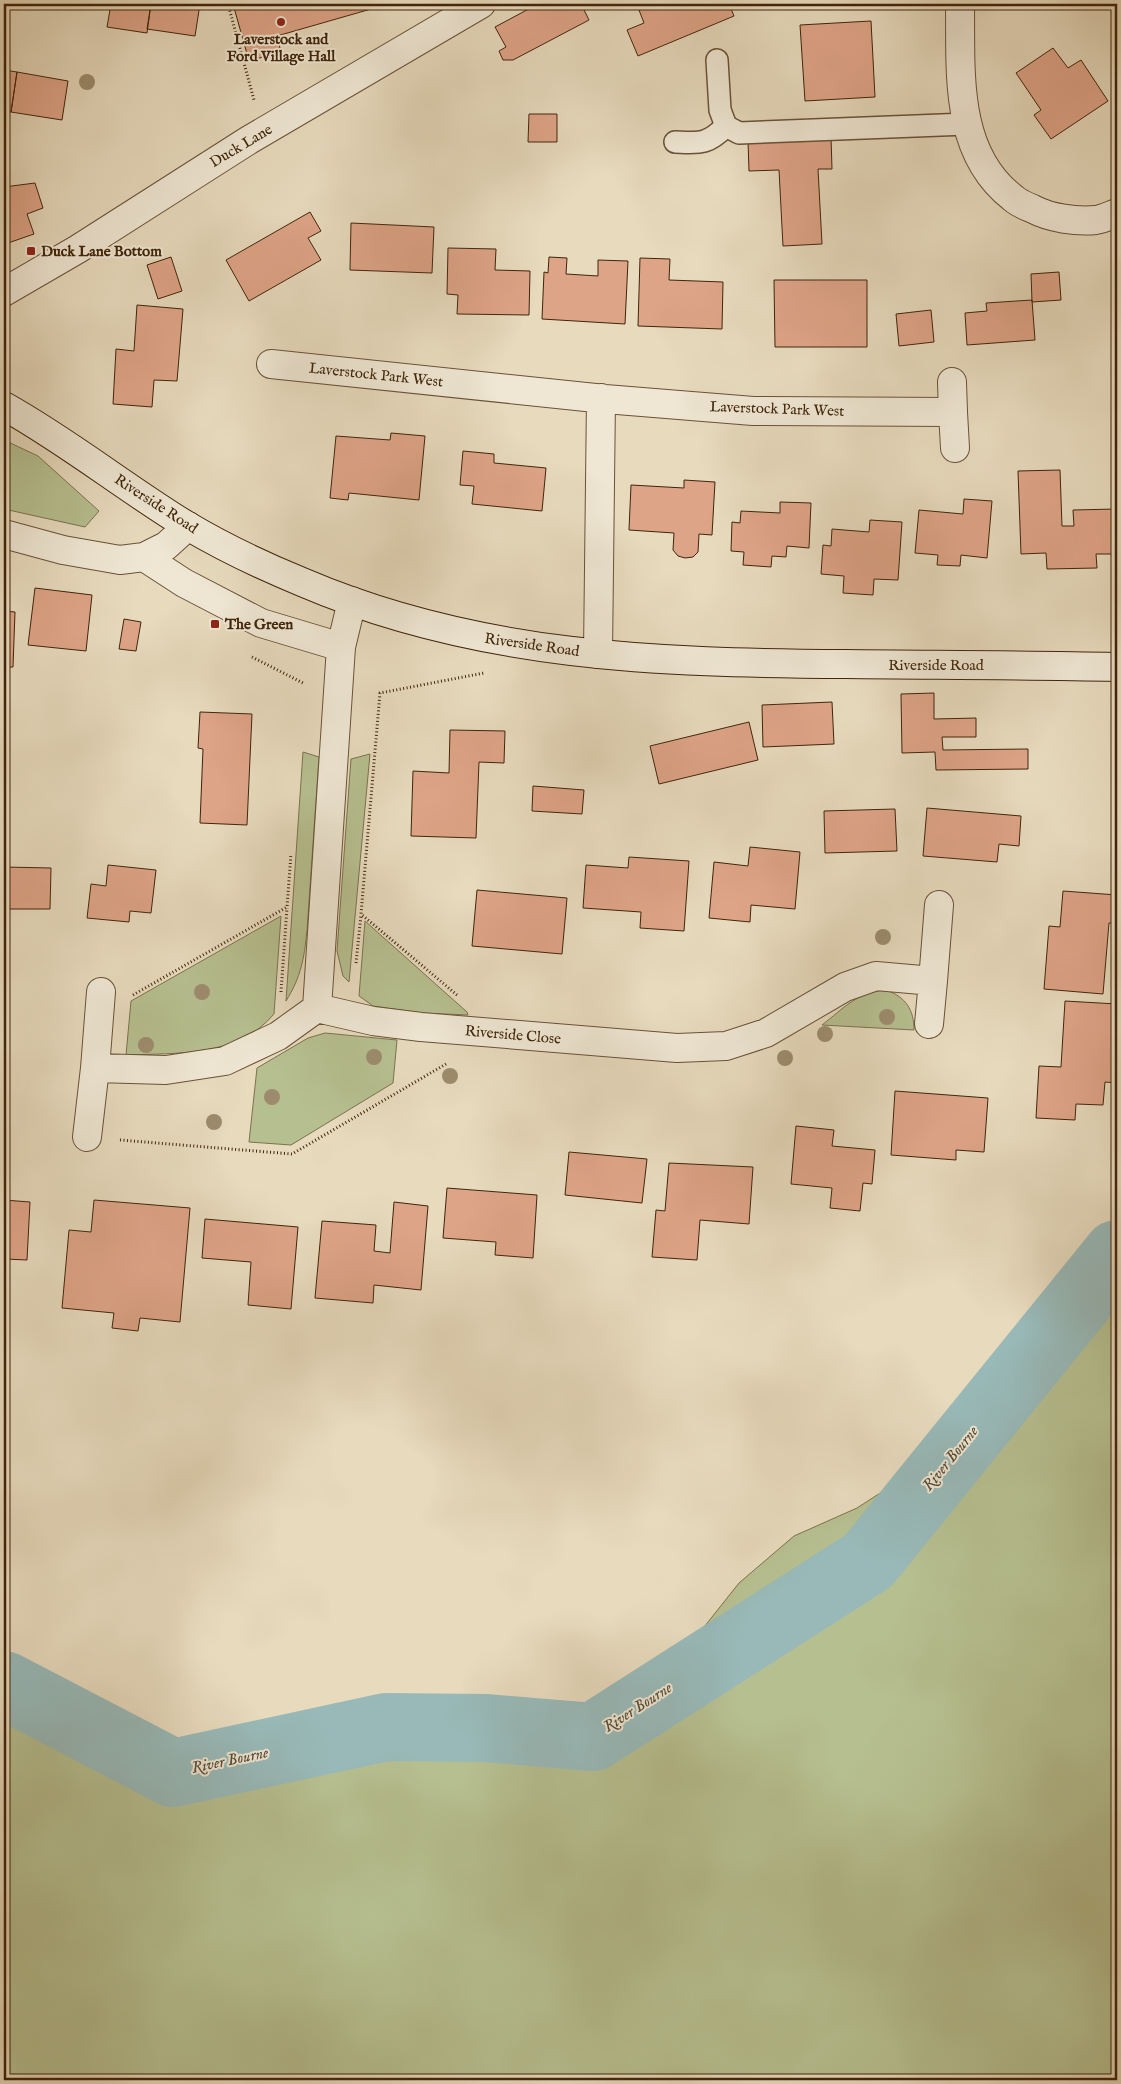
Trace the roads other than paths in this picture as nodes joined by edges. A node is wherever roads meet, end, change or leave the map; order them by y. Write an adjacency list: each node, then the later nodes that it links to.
1 (481, 4): 8 (street, Duck Lane)
2 (960, 4): 4 (street)
3 (717, 60): 5 (lane)
4 (967, 124): 5 (lane); 7 (street)
5 (726, 126): 6 (lane)
6 (675, 142)
7 (1117, 213)
8 (4, 292)
9 (271, 364): 11 (street, Laverstock Park West)
10 (952, 382): 13 (street)
11 (601, 398): 13 (street, Laverstock Park West); 20 (street)
12 (4, 406): 15 (street, Riverside Road)
13 (953, 412): 14 (street)
14 (955, 448)
15 (188, 526): 17 (street); 18 (street, Riverside Road)
16 (4, 534): 17 (street)
17 (144, 557): 19 (street)
18 (352, 601): 19 (street); 20 (street, Riverside Road)
19 (341, 647): 25 (street)
20 (598, 654): 21 (street, Riverside Road)
21 (1117, 667)
22 (939, 905): 23 (street)
23 (933, 981): 25 (street, Riverside Close); 26 (street)
24 (100, 992): 27 (street)
25 (317, 1008): 27 (street)
26 (930, 1024)
27 (95, 1068): 28 (street)
28 (87, 1137)

